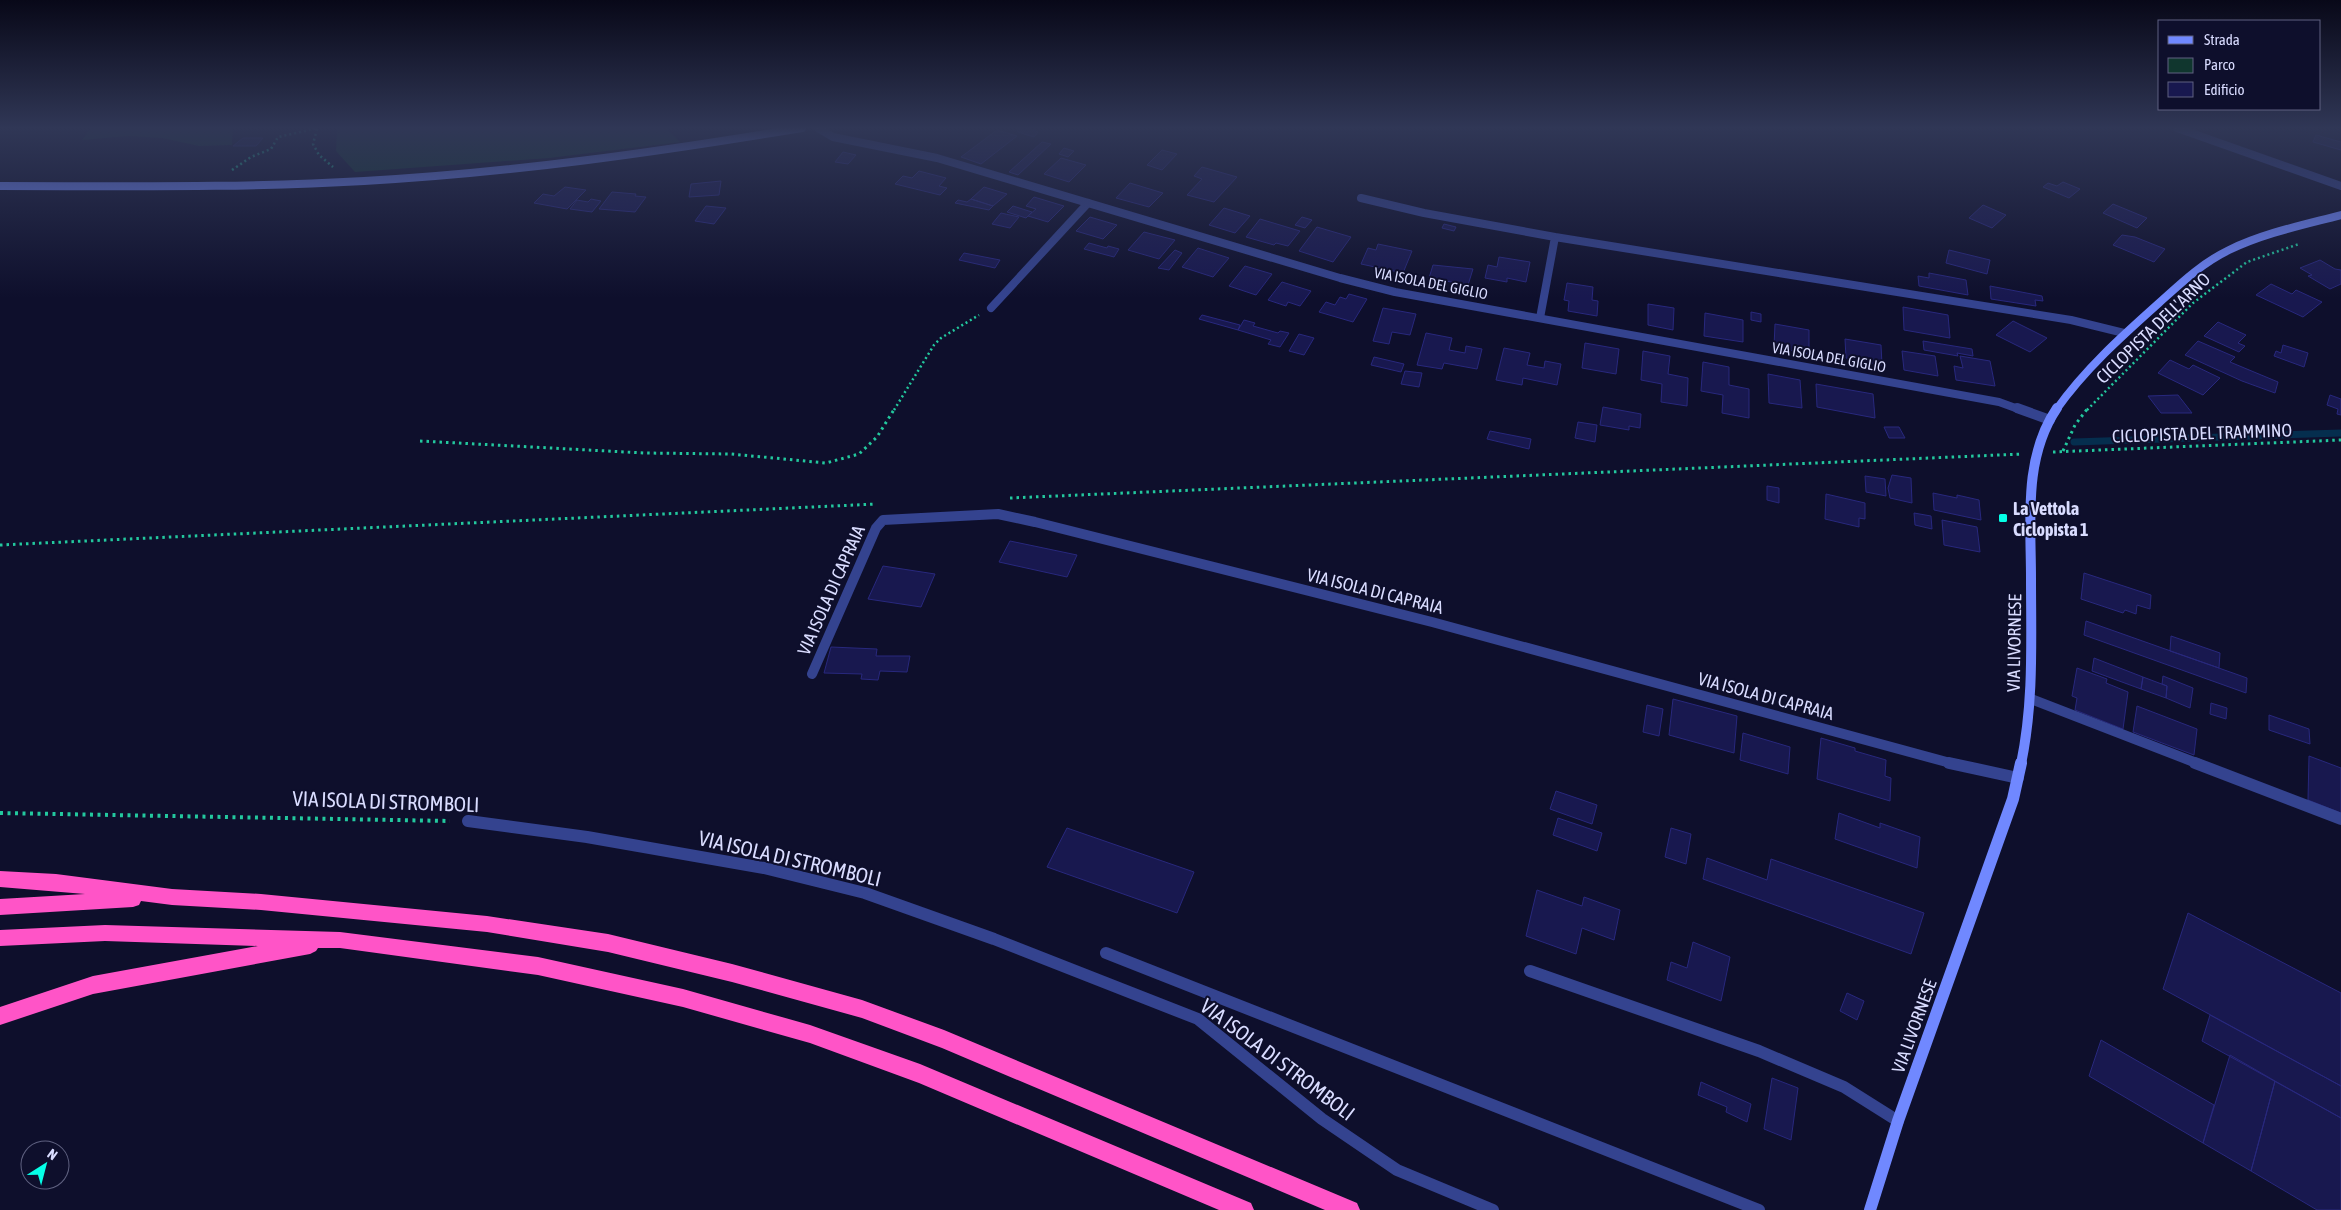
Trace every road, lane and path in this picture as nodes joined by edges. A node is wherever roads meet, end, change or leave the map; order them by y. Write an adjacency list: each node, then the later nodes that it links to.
1 (265, 184): 4 (street)
2 (1026, 184): 6 (street, VIA ISOLA DEL GIGLIO)
3 (0, 186): 4 (street)
4 (214, 186)
5 (1361, 198): 8 (street)
6 (1088, 203): 10 (street); 11 (street, VIA ISOLA DEL GIGLIO)
7 (2341, 215): 12 (street, VIA LIVORNESE)
8 (1555, 238): 11 (street); 12 (street)
9 (2302, 242): 16 (path, CICLOPISTA DELL'ARNO)
10 (991, 308): 15 (path)
11 (1540, 318): 13 (street, VIA ISOLA DEL GIGLIO)
12 (2124, 333): 13 (street, VIA LIVORNESE)
13 (2050, 420): 18 (street, VIA LIVORNESE)
14 (2341, 440): 16 (path, CICLOPISTA DEL TRAMMINO)
15 (420, 441)
16 (2063, 451)
17 (812, 674): 19 (street, VIA ISOLA DI CAPRAIA)
18 (2031, 699): 19 (street, VIA LIVORNESE); 21 (street)
19 (2018, 778): 31 (street, VIA LIVORNESE)
20 (0, 813): 22 (path, VIA ISOLA DI STROMBOLI)
21 (2341, 818)
22 (468, 821): 34 (street, VIA ISOLA DI STROMBOLI)
23 (0, 879): 24 (highway)
24 (172, 897): 25 (highway); 33 (highway)
25 (0, 907)
26 (0, 938): 27 (highway)
27 (340, 940): 30 (highway); 32 (highway)
28 (1106, 953): 35 (street)
29 (1530, 971): 31 (street)
30 (0, 1016)
31 (1898, 1121): 36 (street, VIA LIVORNESE)
32 (1244, 1210)
33 (1350, 1210)
34 (1493, 1210)
35 (1758, 1210)
36 (1870, 1210)

